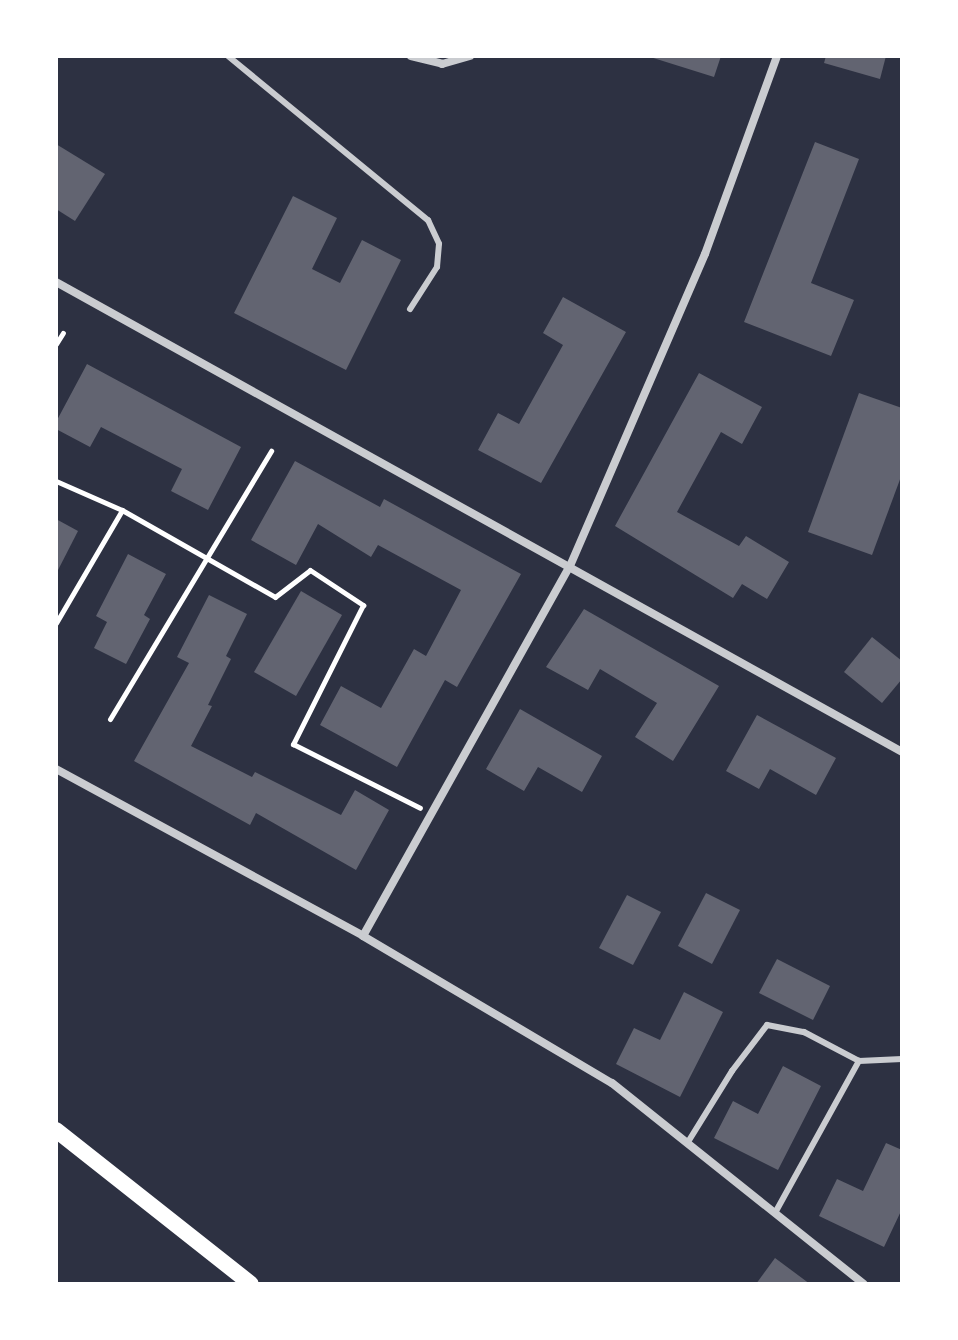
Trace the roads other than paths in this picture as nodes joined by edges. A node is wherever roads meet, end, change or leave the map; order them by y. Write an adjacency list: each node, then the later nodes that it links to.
1 (228, 56): 6 (lane)
2 (411, 56): 3 (street)
3 (470, 56)
4 (777, 56): 7 (street)
5 (56, 282): 7 (street)
6 (410, 309)
7 (570, 566): 8 (street); 10 (street)
8 (902, 752)
9 (56, 769): 10 (street)
10 (363, 936): 14 (street)
11 (902, 1059): 12 (lane)
12 (859, 1061): 14 (lane); 15 (lane)
13 (56, 1130): 17 (main road)
14 (688, 1142): 15 (street)
15 (775, 1213): 16 (street)
16 (859, 1282)
17 (251, 1284)

